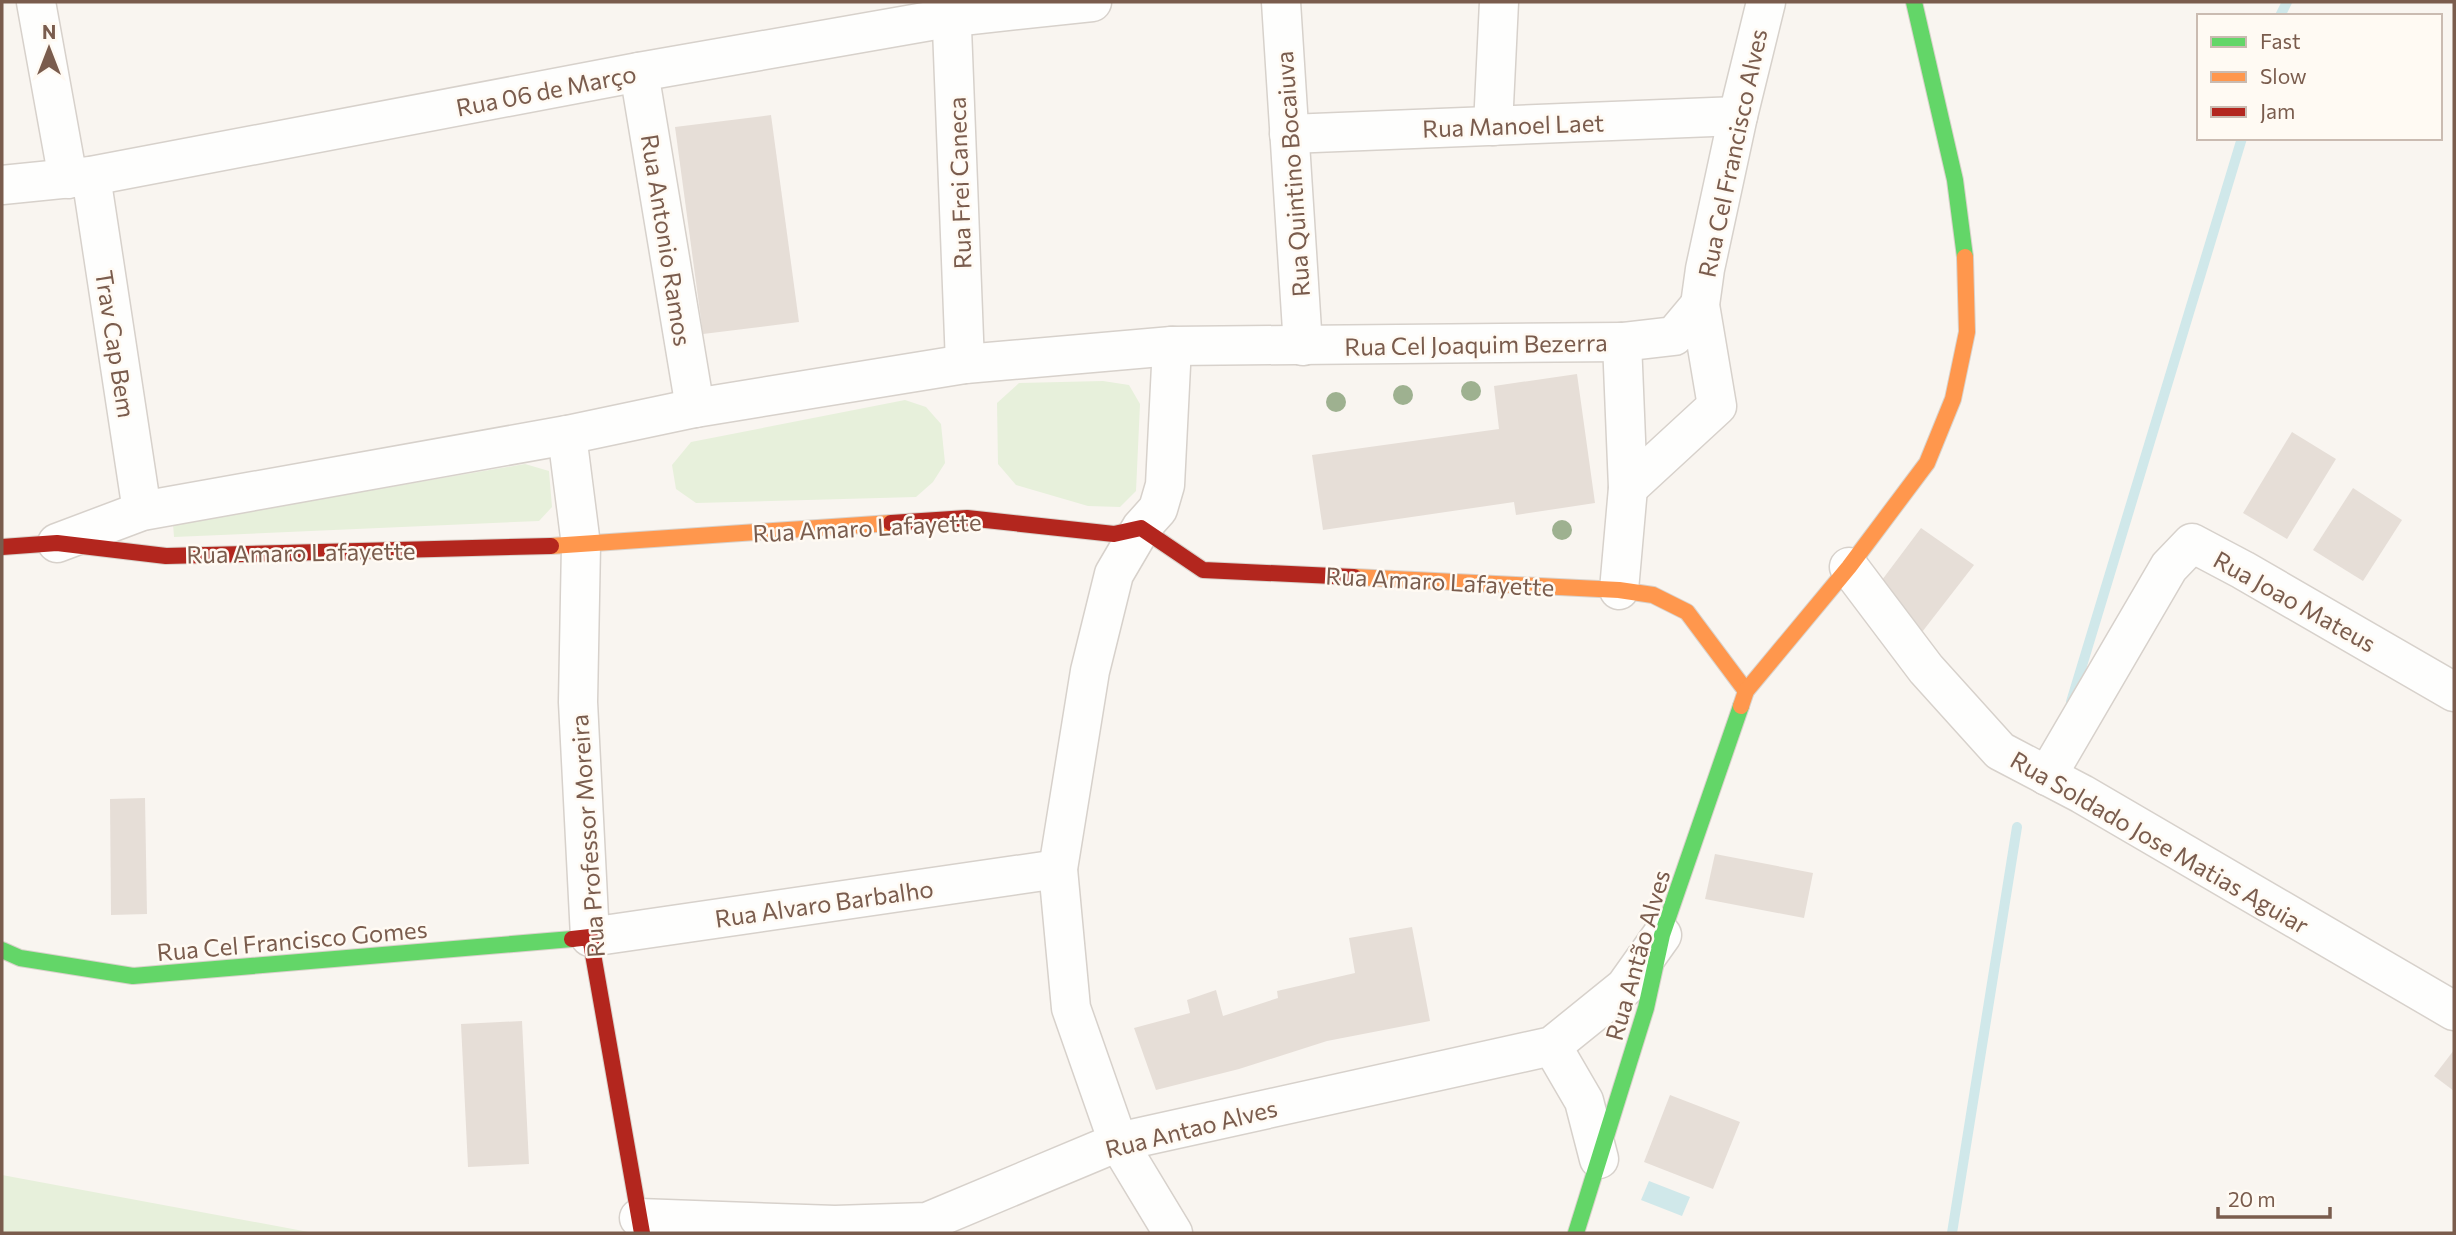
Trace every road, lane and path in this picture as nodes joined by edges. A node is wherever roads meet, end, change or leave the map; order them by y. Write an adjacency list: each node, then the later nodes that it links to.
1 (36, 2): 12 (street, Trav Cap Bem)
2 (1092, 2): 7 (street, Rua 06 de Março)
3 (1281, 2): 11 (street, Rua Quintino Bocaiuva)
4 (1499, 2): 10 (street)
5 (1766, 2): 9 (street, Rua Cel Francisco Alves)
6 (1914, 2): 28 (street)
7 (952, 10): 8 (street, Rua 06 de Março); 19 (street, Rua Frei Caneca)
8 (639, 72): 12 (street, Rua 06 de Março); 20 (street, Rua Antonio Ramos)
9 (1738, 116): 10 (street, Rua Manoel Laet); 14 (street, Rua Cel Francisco Alves)
10 (1493, 126): 11 (street, Rua Manoel Laet)
11 (1289, 134): 18 (street, Rua Quintino Bocaiuva)
12 (80, 178): 13 (street, Rua 06 de Março); 23 (street, Trav Cap Bem)
13 (2, 185)
14 (1700, 305): 15 (street, Rua Cel Joaquim Bezerra); 22 (street)
15 (1622, 342): 18 (street, Rua Cel Joaquim Bezerra); 22 (street)
16 (1172, 346): 17 (street, Rua Amaro Lafayette); 19 (street, Rua Amaro Lafayette); 24 (street)
17 (1238, 346): 18 (street, Rua Cel Joaquim Bezerra)
18 (1303, 346)
19 (965, 364): 20 (street, Rua Amaro Lafayette)
20 (695, 408): 21 (street, Rua Amaro Lafayette)
21 (567, 435): 23 (street, Rua Amaro Lafayette); 26 (street, Rua Professor Moreira)
22 (1628, 488): 29 (street)
23 (142, 511): 25 (street, Rua Amaro Lafayette)
24 (1141, 528): 26 (street, Rua Amaro Lafayette); 29 (street, Rua Amaro Lafayette); 33 (street)
25 (57, 543): 26 (street, Rua Amaro Lafayette); 27 (street, Rua Amaro Lafayette)
26 (582, 545): 35 (street, Rua Professor Moreira)
27 (2, 547)
28 (1849, 567): 30 (street); 32 (street, Rua Soldado Jose Matias Aguiar)
29 (1619, 590): 30 (street, Rua Amaro Lafayette)
30 (1746, 691): 34 (street, Rua Antão Alves)
31 (2454, 692): 32 (street, Rua Joao Mateus)
32 (2047, 776): 37 (street, Rua Soldado Jose Matias Aguiar)
33 (1058, 869): 35 (street, Rua Alvaro Barbalho); 39 (street)
34 (1662, 935): 38 (street, Rua Antao Alves); 40 (street, Rua Antão Alves)
35 (590, 937): 36 (street, Rua Cel Francisco Gomes); 41 (street, Rua Professor Moreira)
36 (2, 950)
37 (2454, 1011)
38 (1552, 1046): 39 (street, Rua Antao Alves); 40 (street)
39 (1118, 1142): 41 (street, Rua Antao Alves); 42 (street)
40 (1599, 1159): 43 (street, Rua Antão Alves)
41 (640, 1226)
42 (1172, 1233)
43 (1576, 1233)

